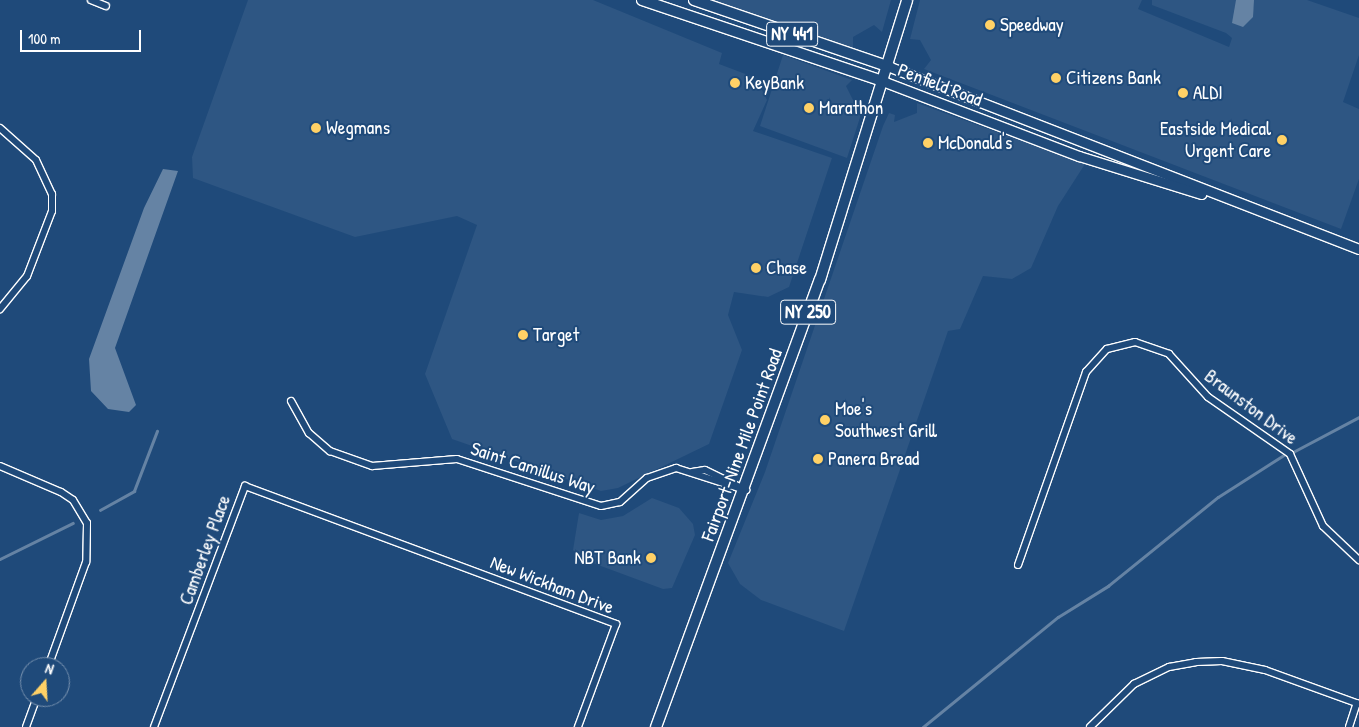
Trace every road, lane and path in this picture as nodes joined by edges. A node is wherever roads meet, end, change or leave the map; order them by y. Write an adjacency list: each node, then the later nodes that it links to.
1 (91, 0): 5 (street)
2 (642, 0): 7 (main road, Penfield Road / NY 441)
3 (694, 0): 6 (main road, Penfield Road / NY 441)
4 (908, 0): 6 (main road, Fairport-Nine Mile Point Road / NY 250)
5 (106, 6)
6 (890, 67): 7 (main road, Fairport-Nine Mile Point Road / NY 250); 9 (main road, Penfield Road / NY 441)
7 (884, 82): 9 (main road, Penfield Road / NY 441); 14 (main road, Fairport-Nine Mile Point Road / NY 250)
8 (0, 128): 11 (street)
9 (1226, 200): 10 (main road, Penfield Road / NY 441)
10 (1359, 249)
11 (0, 309)
12 (291, 401): 14 (street, Saint Camillus Way)
13 (0, 466): 18 (street)
14 (746, 490): 24 (main road, Fairport-Nine Mile Point Road / NY 250)
15 (376, 533): 22 (street, Camberley Place); 23 (street, New Wickham Drive)
16 (1359, 560): 17 (street, Braunston Drive)
17 (1018, 565)
18 (52, 657)
19 (1358, 704): 25 (street); 26 (street)
20 (33, 707): 21 (street)
21 (26, 727)
22 (154, 727)
23 (578, 727)
24 (656, 727)
25 (1090, 727)
26 (1348, 727)

